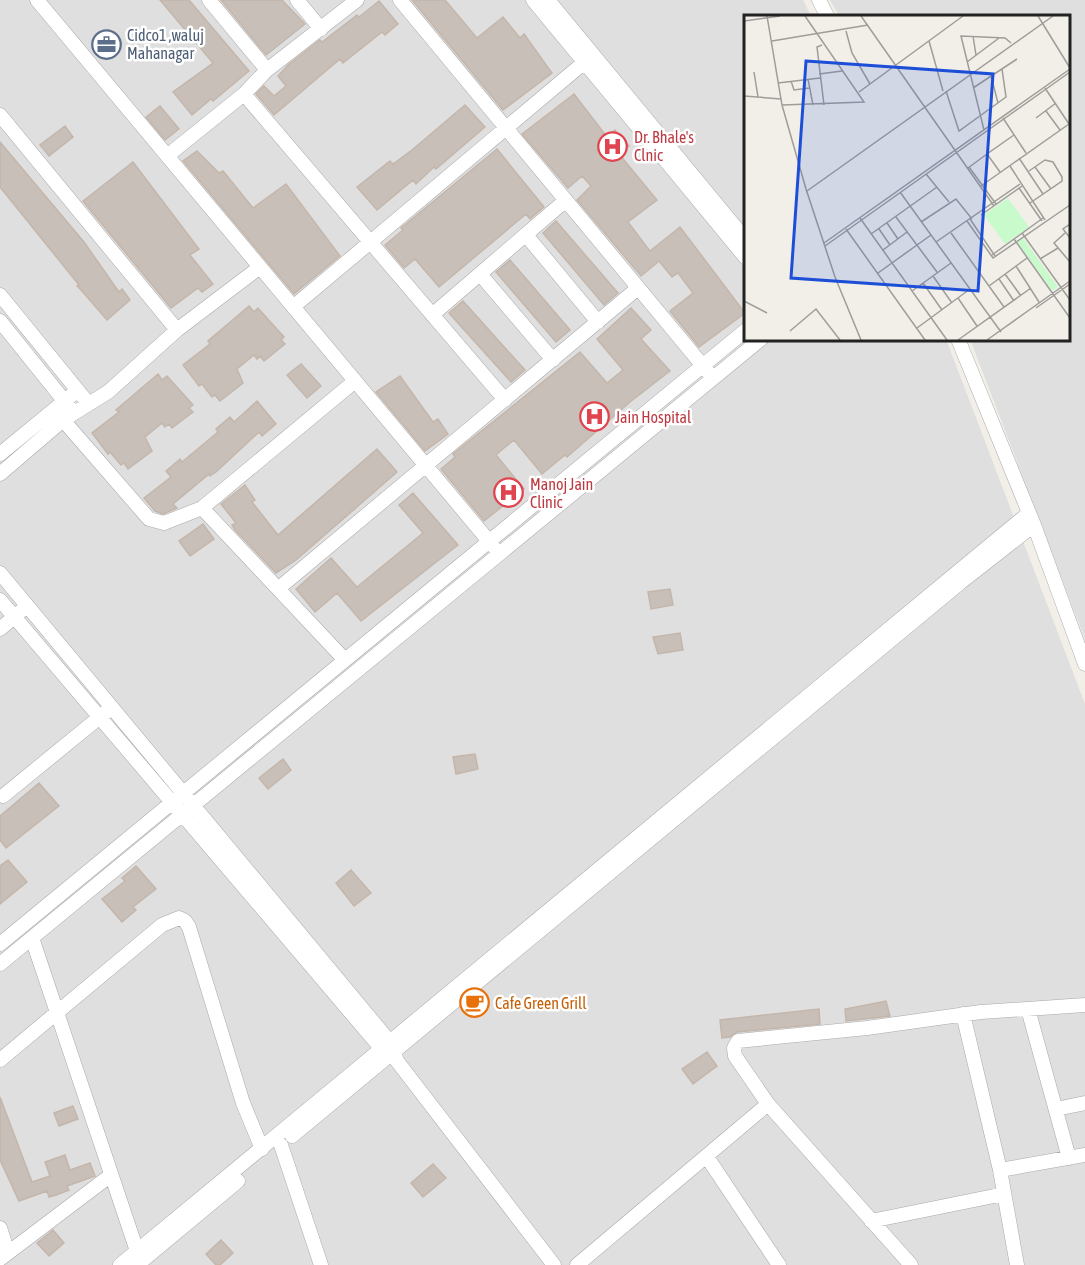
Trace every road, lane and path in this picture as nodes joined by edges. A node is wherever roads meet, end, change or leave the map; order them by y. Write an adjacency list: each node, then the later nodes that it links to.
1 (57, 0): 9 (street)
2 (209, 0): 13 (street)
3 (297, 0): 11 (street)
4 (357, 0): 11 (street)
5 (400, 0): 16 (street)
6 (533, 0): 12 (street)
7 (548, 0): 12 (street)
8 (819, 0): 10 (street)
9 (41, 5): 17 (street)
10 (826, 15)
11 (321, 29): 13 (street)
12 (589, 59): 16 (street); 20 (street); 22 (street)
13 (267, 70): 14 (street)
14 (244, 94): 17 (street); 21 (street)
15 (0, 115): 31 (street)
16 (506, 128): 18 (street); 21 (street)
17 (167, 156): 23 (street)
18 (566, 200): 19 (street); 25 (street)
19 (526, 235): 24 (street); 30 (street)
20 (744, 238)
21 (370, 242): 27 (street); 28 (street)
22 (744, 255)
23 (260, 267): 27 (street); 31 (street)
24 (480, 274): 28 (street); 35 (street)
25 (638, 288): 30 (street); 36 (street)
26 (0, 295): 39 (street)
27 (293, 307): 38 (street)
28 (432, 315): 41 (street)
29 (0, 321): 40 (street)
30 (598, 322): 35 (street)
31 (177, 330): 42 (street)
32 (744, 332): 36 (street)
33 (760, 340): 37 (street)
34 (958, 340): 48 (street)
35 (553, 360): 41 (street)
36 (702, 366): 37 (street); 49 (street)
37 (713, 378): 50 (street)
38 (355, 381): 45 (street); 47 (street)
39 (78, 390): 40 (street); 42 (street)
40 (65, 400): 43 (street); 44 (street)
41 (505, 400): 45 (street)
42 (88, 403): 43 (street)
43 (69, 417): 46 (street); 47 (street)
44 (0, 454)
45 (426, 465): 49 (street); 52 (street)
46 (0, 474)
47 (202, 508): 52 (street)
48 (1032, 519): 58 (street); 73 (street)
49 (489, 541): 50 (street); 57 (street)
50 (499, 554): 61 (street)
51 (0, 573): 54 (street)
52 (279, 588): 57 (street)
53 (0, 600): 55 (street)
54 (27, 606): 55 (street); 60 (street)
55 (15, 617): 56 (street); 62 (street)
56 (0, 629)
57 (345, 660): 59 (street)
58 (1085, 664)
59 (296, 700): 61 (street); 64 (street)
60 (111, 707): 62 (street); 64 (street)
61 (305, 713): 65 (street)
62 (99, 717): 63 (street); 64 (street)
63 (1, 796)
64 (177, 798): 65 (street); 67 (street)
65 (187, 810): 66 (street); 73 (street)
66 (32, 938): 68 (street); 71 (street)
67 (0, 944)
68 (0, 964)
69 (1085, 1005): 70 (street)
70 (1028, 1009): 72 (street); 77 (street)
71 (57, 1012): 74 (street); 79 (street); 84 (street)
72 (963, 1014): 76 (street); 83 (street)
73 (390, 1052): 78 (street); 79 (street); 92 (street)
74 (0, 1060)
75 (1085, 1103): 77 (street)
76 (768, 1104): 81 (street); 86 (street)
77 (1056, 1109): 82 (street)
78 (281, 1145): 89 (street); 91 (street)
79 (262, 1149): 89 (street)
80 (1085, 1155): 82 (street)
81 (707, 1157): 93 (street); 94 (street)
82 (1069, 1158): 83 (street)
83 (1000, 1170): 85 (street)
84 (111, 1175): 88 (street); 89 (street)
85 (1004, 1194): 86 (street); 96 (street)
86 (871, 1221): 95 (street)
87 (0, 1228): 88 (street)
88 (4, 1256)
89 (139, 1261): 90 (street)
90 (120, 1265)
91 (321, 1265)
92 (554, 1265)
93 (577, 1265)
94 (780, 1265)
95 (910, 1265)
96 (1017, 1265)

